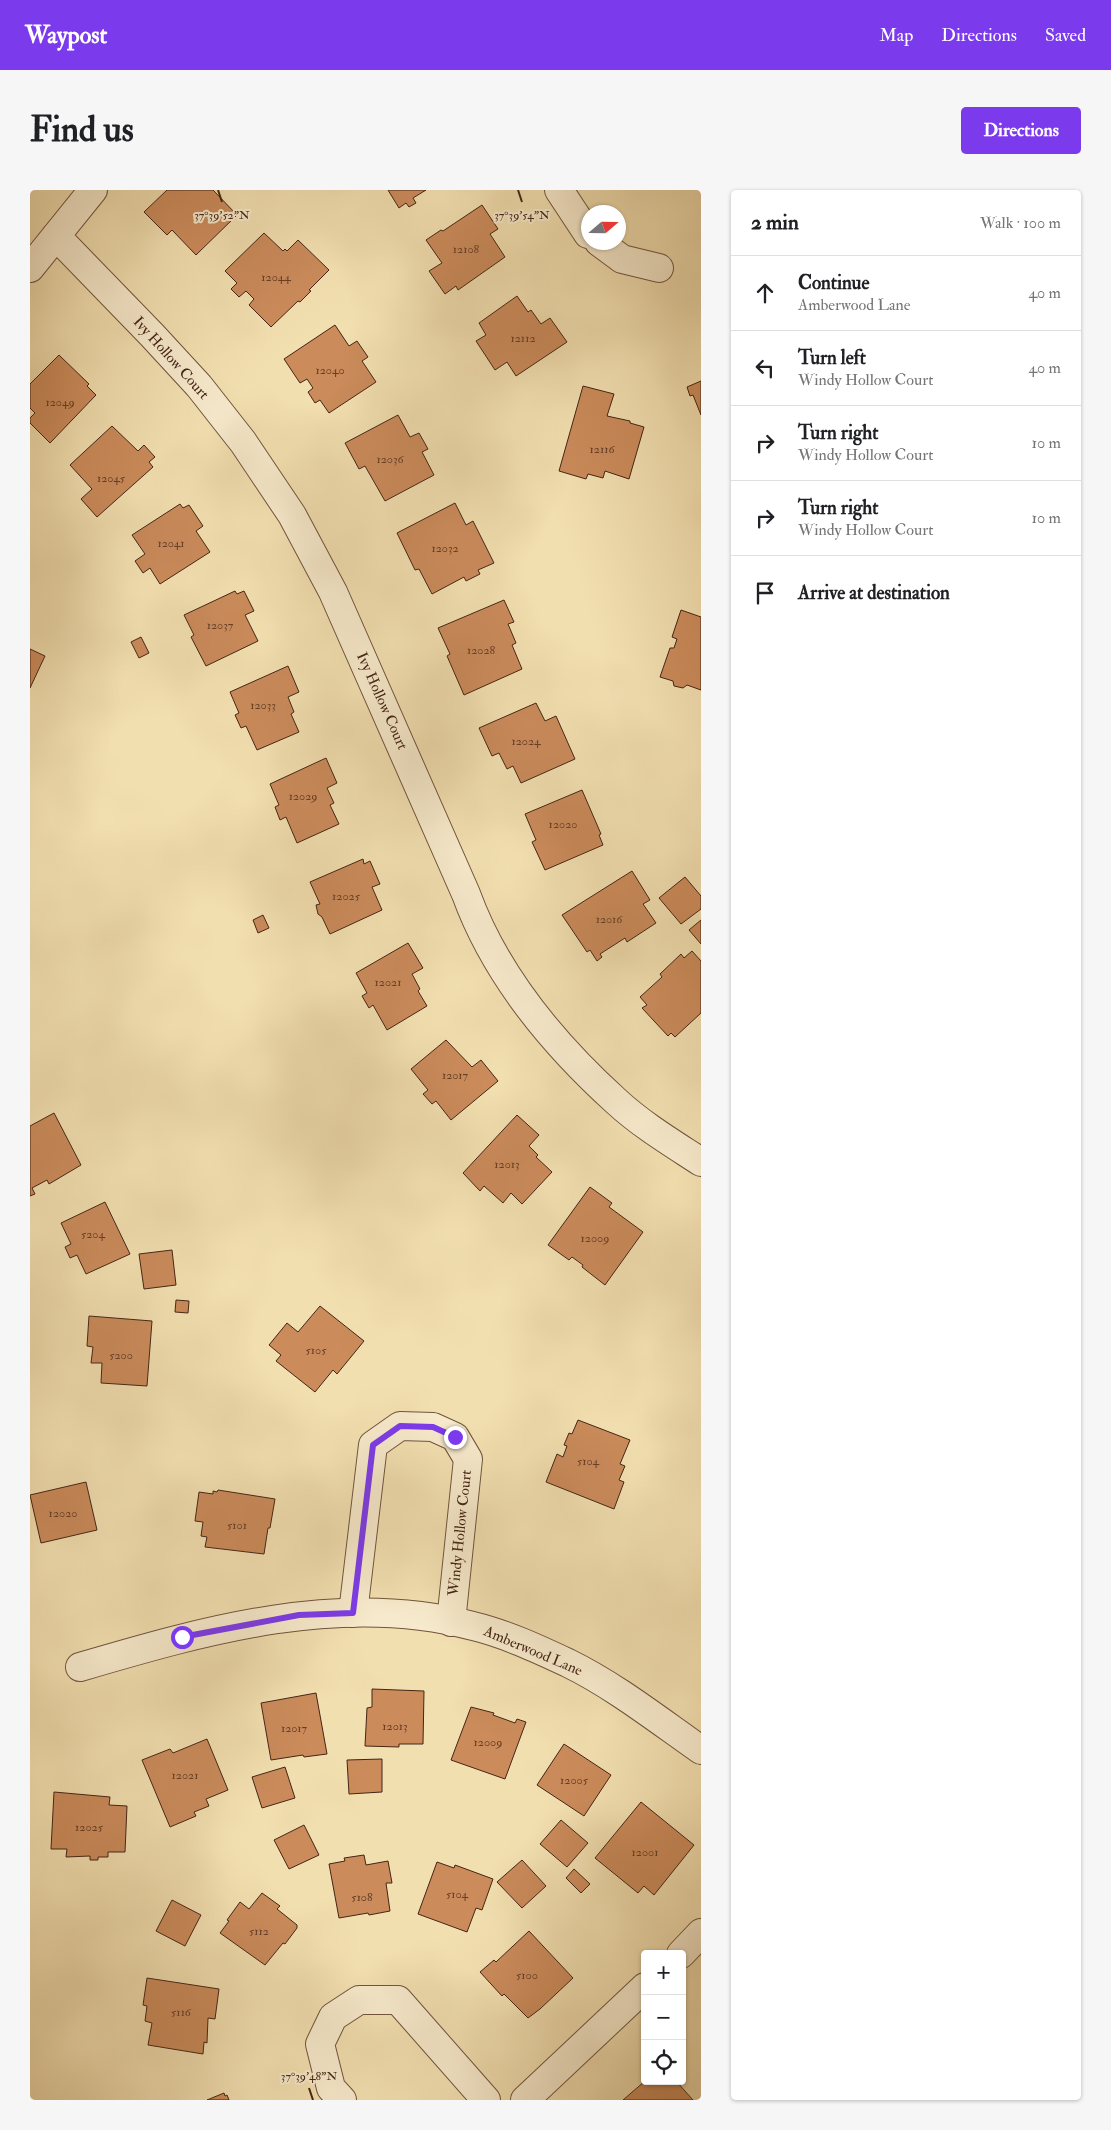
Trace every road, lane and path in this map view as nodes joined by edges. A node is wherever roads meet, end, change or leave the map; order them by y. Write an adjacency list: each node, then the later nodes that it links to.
1 (93, 190): 4 (street)
2 (559, 190): 3 (street)
3 (581, 223)
4 (56, 236): 6 (street); 8 (street, Ivy Hollow Court)
5 (610, 250): 7 (street)
6 (30, 268)
7 (659, 268)
8 (701, 1162)
9 (353, 1613): 10 (street, Amberwood Lane); 10 (street, Windy Hollow Court); 11 (street, Amberwood Lane)
10 (451, 1622): 12 (street, Amberwood Lane)
11 (80, 1667)
12 (701, 1750)
13 (701, 1933): 14 (street)
14 (685, 1950)
15 (641, 1991): 18 (street)
16 (342, 2100): 17 (street)
17 (486, 2100)
18 (525, 2100)

